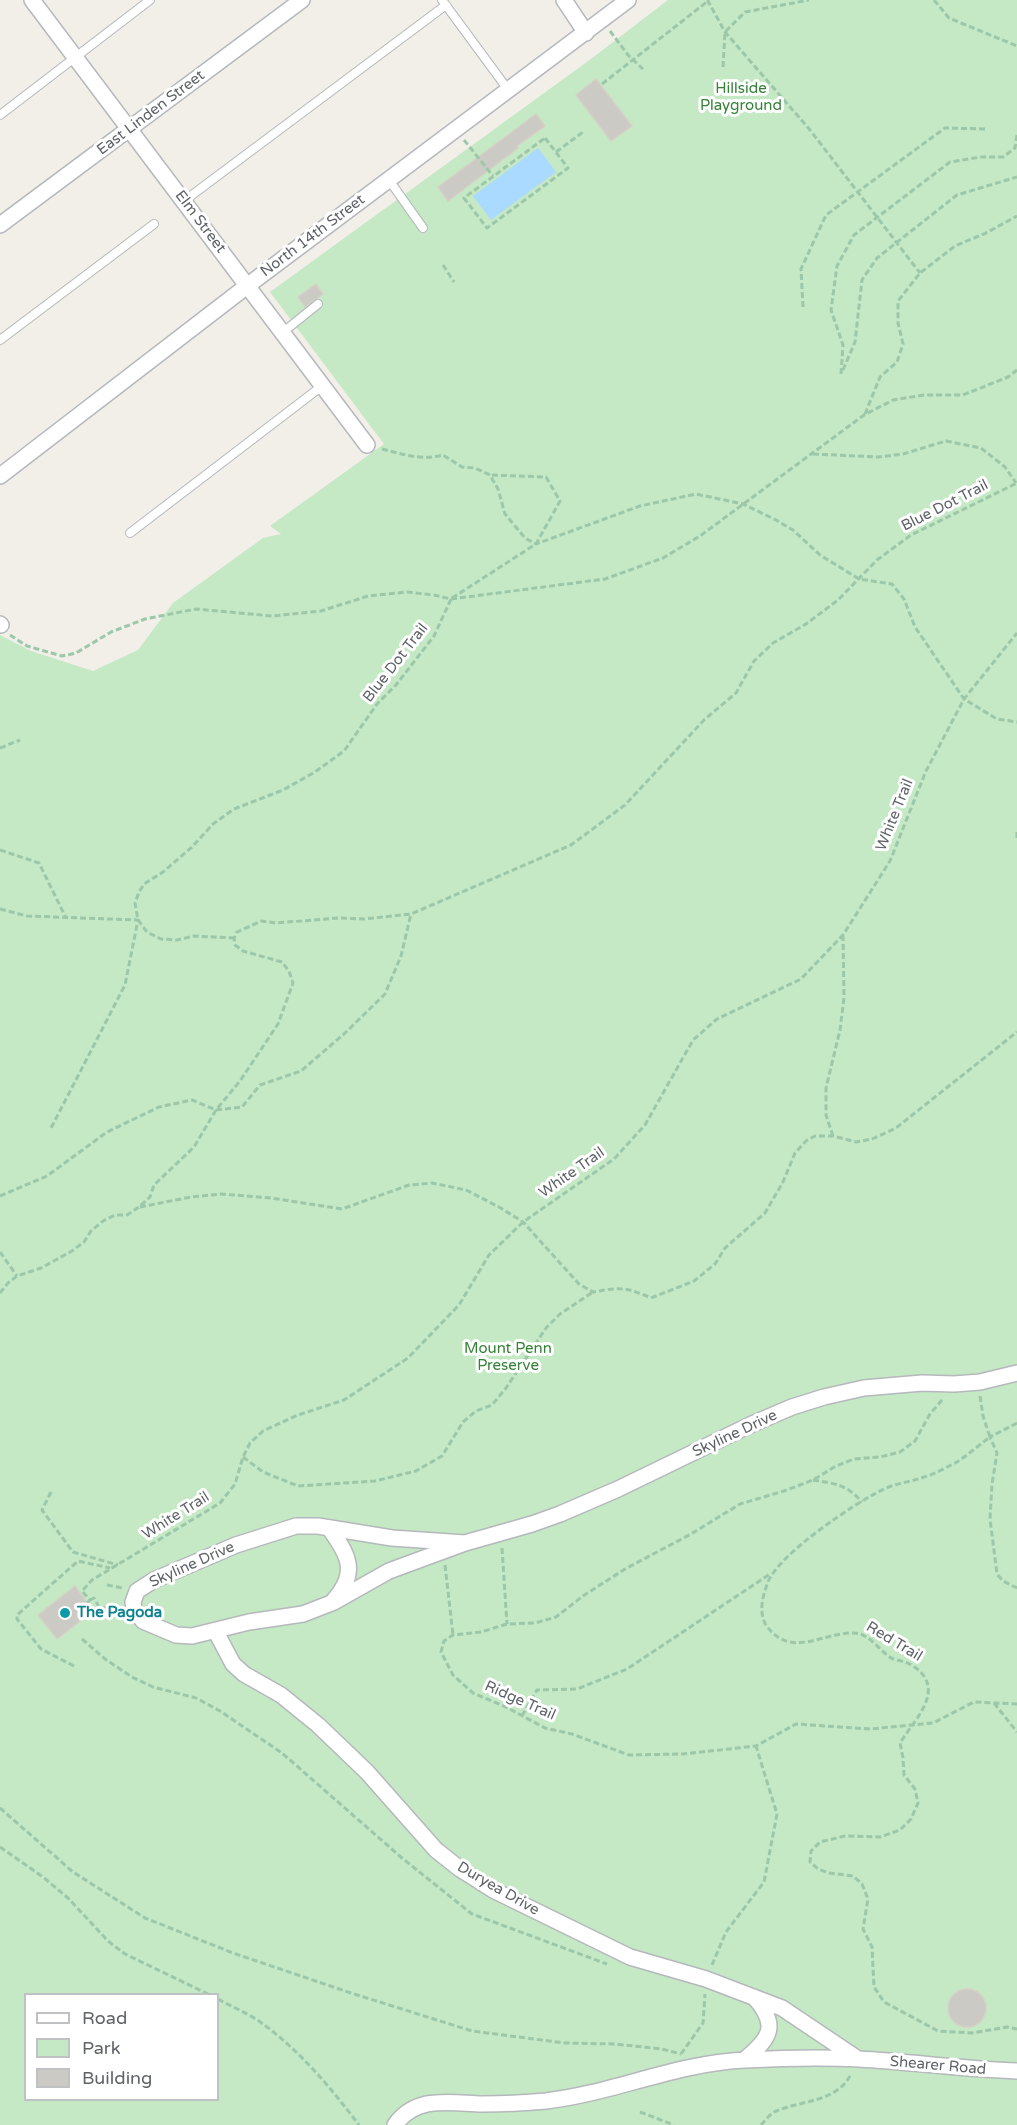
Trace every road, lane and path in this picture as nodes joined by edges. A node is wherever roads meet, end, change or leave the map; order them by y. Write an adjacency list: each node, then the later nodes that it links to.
1 (32, 0): 14 (street, Elm Street)
2 (150, 0): 14 (lane)
3 (302, 0): 20 (street, East Linden Street)
4 (564, 0): 11 (street)
5 (628, 0): 11 (street, North 14th Street)
6 (808, 0): 10 (path)
7 (934, 0): 13 (path)
8 (709, 1): 10 (path); 17 (path)
9 (444, 3): 18 (lane); 30 (lane)
10 (725, 32): 15 (path); 29 (path)
11 (586, 33): 18 (street, North 14th Street)
12 (617, 40): 16 (path)
13 (1017, 46)
14 (76, 58): 19 (lane); 20 (street, Elm Street)
15 (723, 67)
16 (643, 69)
17 (603, 84)
18 (509, 91): 28 (street, North 14th Street)
19 (0, 115)
20 (130, 129): 30 (street, Elm Street); 34 (street, East Linden Street)
21 (987, 129): 29 (path)
22 (583, 132): 25 (path)
23 (1017, 135): 32 (path)
24 (467, 143): 26 (path)
25 (556, 152): 26 (path); 26 (path)
26 (493, 176)
27 (1017, 177): 36 (path)
28 (389, 180): 35 (lane); 40 (street, North 14th Street)
29 (857, 192): 32 (path); 42 (path)
30 (184, 201): 40 (street, Elm Street)
31 (1017, 216): 38 (path)
32 (877, 217): 36 (path); 36 (path)
33 (154, 224): 44 (lane)
34 (0, 225)
35 (423, 228)
36 (897, 243): 38 (path)
37 (443, 265): 39 (path)
38 (920, 273): 47 (path)
39 (454, 282)
40 (247, 286): 43 (street, Elm Street); 50 (street, North 14th Street)
41 (318, 304): 43 (lane)
42 (803, 307)
43 (282, 333): 46 (street, Elm Street)
44 (0, 340)
45 (1017, 370): 47 (path)
46 (322, 386): 48 (street, Elm Street); 54 (lane)
47 (864, 415): 49 (path)
48 (367, 445): 51 (path)
49 (812, 454): 52 (path); 53 (path)
50 (2, 470)
51 (490, 475): 55 (path); 55 (path)
52 (1017, 484): 56 (path, Blue Dot Trail)
53 (743, 504): 55 (path); 56 (path); 57 (path)
54 (130, 533)
55 (536, 544): 57 (path)
56 (859, 579): 60 (path); 68 (path, Blue Dot Trail)
57 (451, 599): 58 (path); 70 (path, Blue Dot Trail)
58 (0, 624)
59 (1017, 633): 60 (path, White Trail)
60 (963, 699): 61 (path); 71 (path, White Trail)
61 (1017, 722)
62 (20, 740): 63 (path)
63 (0, 748)
64 (1017, 832): 65 (path)
65 (1017, 840)
66 (0, 849): 69 (path)
67 (0, 909): 69 (path)
68 (411, 914): 72 (path, Blue Dot Trail); 74 (path)
69 (66, 918): 70 (path)
70 (138, 920): 72 (path); 75 (path, Blue Dot Trail)
71 (843, 935): 76 (path); 79 (path, White Trail)
72 (234, 938): 74 (path)
73 (1017, 1032): 76 (path)
74 (216, 1110): 77 (path); 78 (path)
75 (50, 1130)
76 (833, 1136): 82 (path)
77 (0, 1196)
78 (139, 1207): 79 (path); 81 (path)
79 (523, 1222): 82 (path); 89 (path, White Trail)
80 (0, 1252): 81 (path)
81 (17, 1276): 83 (path)
82 (593, 1292): 89 (path)
83 (0, 1293)
84 (1017, 1373): 85 (street, Skyline Drive)
85 (980, 1382): 86 (street, Skyline Drive); 88 (path)
86 (954, 1384): 90 (path); 94 (street, Skyline Drive)
87 (1017, 1423): 88 (path, Red Trail)
88 (990, 1437): 92 (path, Red Trail); 100 (path)
89 (243, 1457): 97 (path, White Trail)
90 (813, 1480): 92 (path); 103 (path)
91 (51, 1492): 97 (path)
92 (862, 1502): 99 (path, Red Trail)
93 (329, 1528): 95 (street, Skyline Drive); 101 (street); 104 (street, Skyline Drive)
94 (501, 1533): 95 (street, Skyline Drive); 103 (path)
95 (465, 1543): 96 (street, Skyline Drive)
96 (443, 1550): 101 (street, Skyline Drive); 105 (path)
97 (118, 1565): 98 (path, White Trail)
98 (112, 1569): 102 (path, White Trail); 107 (path)
99 (772, 1573): 110 (path); 111 (path, Red Trail)
100 (1017, 1588)
101 (330, 1604): 104 (street, Skyline Drive)
102 (106, 1608)
103 (507, 1624): 105 (path)
104 (216, 1632): 116 (street, Duryea Drive)
105 (453, 1635): 110 (path, Ridge Trail)
106 (82, 1639): 116 (path)
107 (74, 1666)
108 (994, 1703): 109 (path, Ridge Trail); 111 (path, Ridge Trail); 112 (path)
109 (1017, 1704)
110 (522, 1716): 113 (path, Ridge Trail)
111 (911, 1725): 113 (path, Ridge Trail); 121 (path, Red Trail)
112 (1017, 1732)
113 (756, 1746): 117 (path)
114 (0, 1808): 117 (path)
115 (0, 1846): 118 (path)
116 (630, 1957): 117 (street, Duryea Drive)
117 (706, 1979): 119 (street, Duryea Drive)
118 (204, 1993)
119 (754, 1996): 122 (street, Duryea Drive); 123 (street)
120 (219, 2000): 126 (path)
121 (1017, 2029)
122 (858, 2059): 123 (street); 124 (street, Shearer Road); 129 (path)
123 (744, 2060): 127 (street)
124 (1017, 2071)
125 (640, 2112): 128 (path)
126 (359, 2125)
127 (395, 2125)
128 (674, 2125)
129 (761, 2125)

